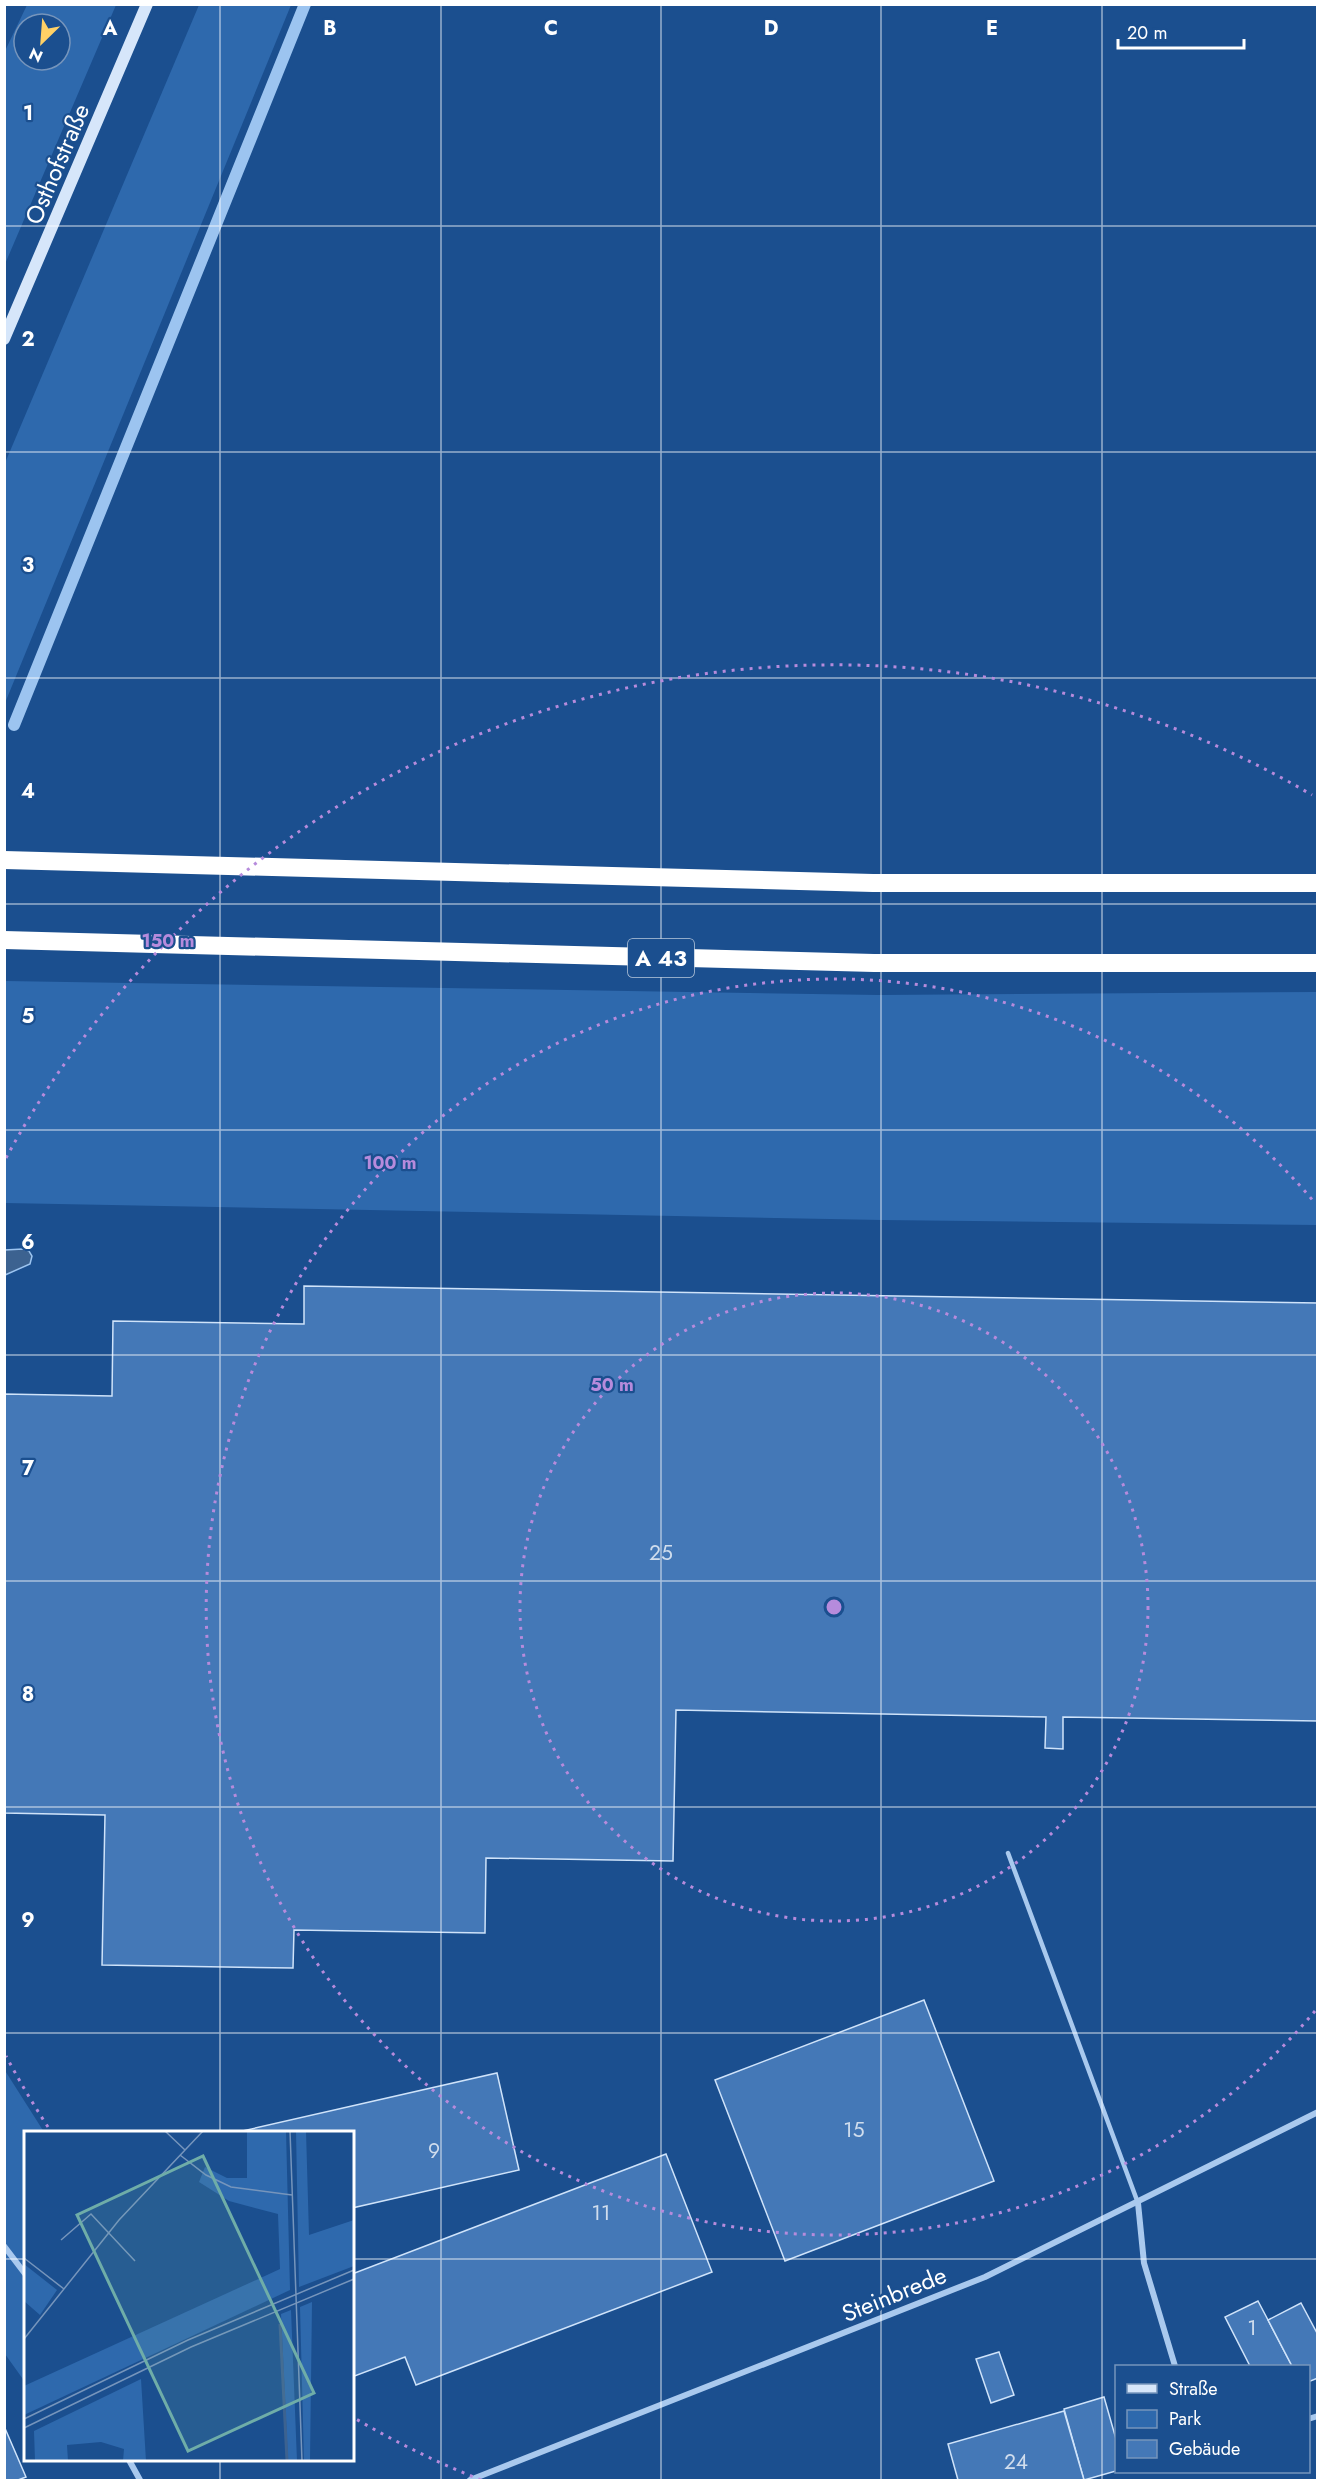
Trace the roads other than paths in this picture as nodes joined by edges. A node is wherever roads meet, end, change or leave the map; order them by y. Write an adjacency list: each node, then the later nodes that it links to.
1 (147, 4): 2 (street, Osthofstraße)
2 (4, 339)
3 (4, 860): 4 (highway)
4 (1317, 883)
5 (4, 940): 6 (highway, A 43)
6 (1317, 963)
7 (1008, 1853): 9 (lane)
8 (1317, 2112): 9 (street, Steinbrede)
9 (1138, 2203): 12 (street); 15 (street, Steinbrede)
10 (4, 2246): 11 (street)
11 (24, 2272)
12 (1174, 2365)
13 (130, 2461): 14 (street)
14 (140, 2481)
15 (470, 2481)

